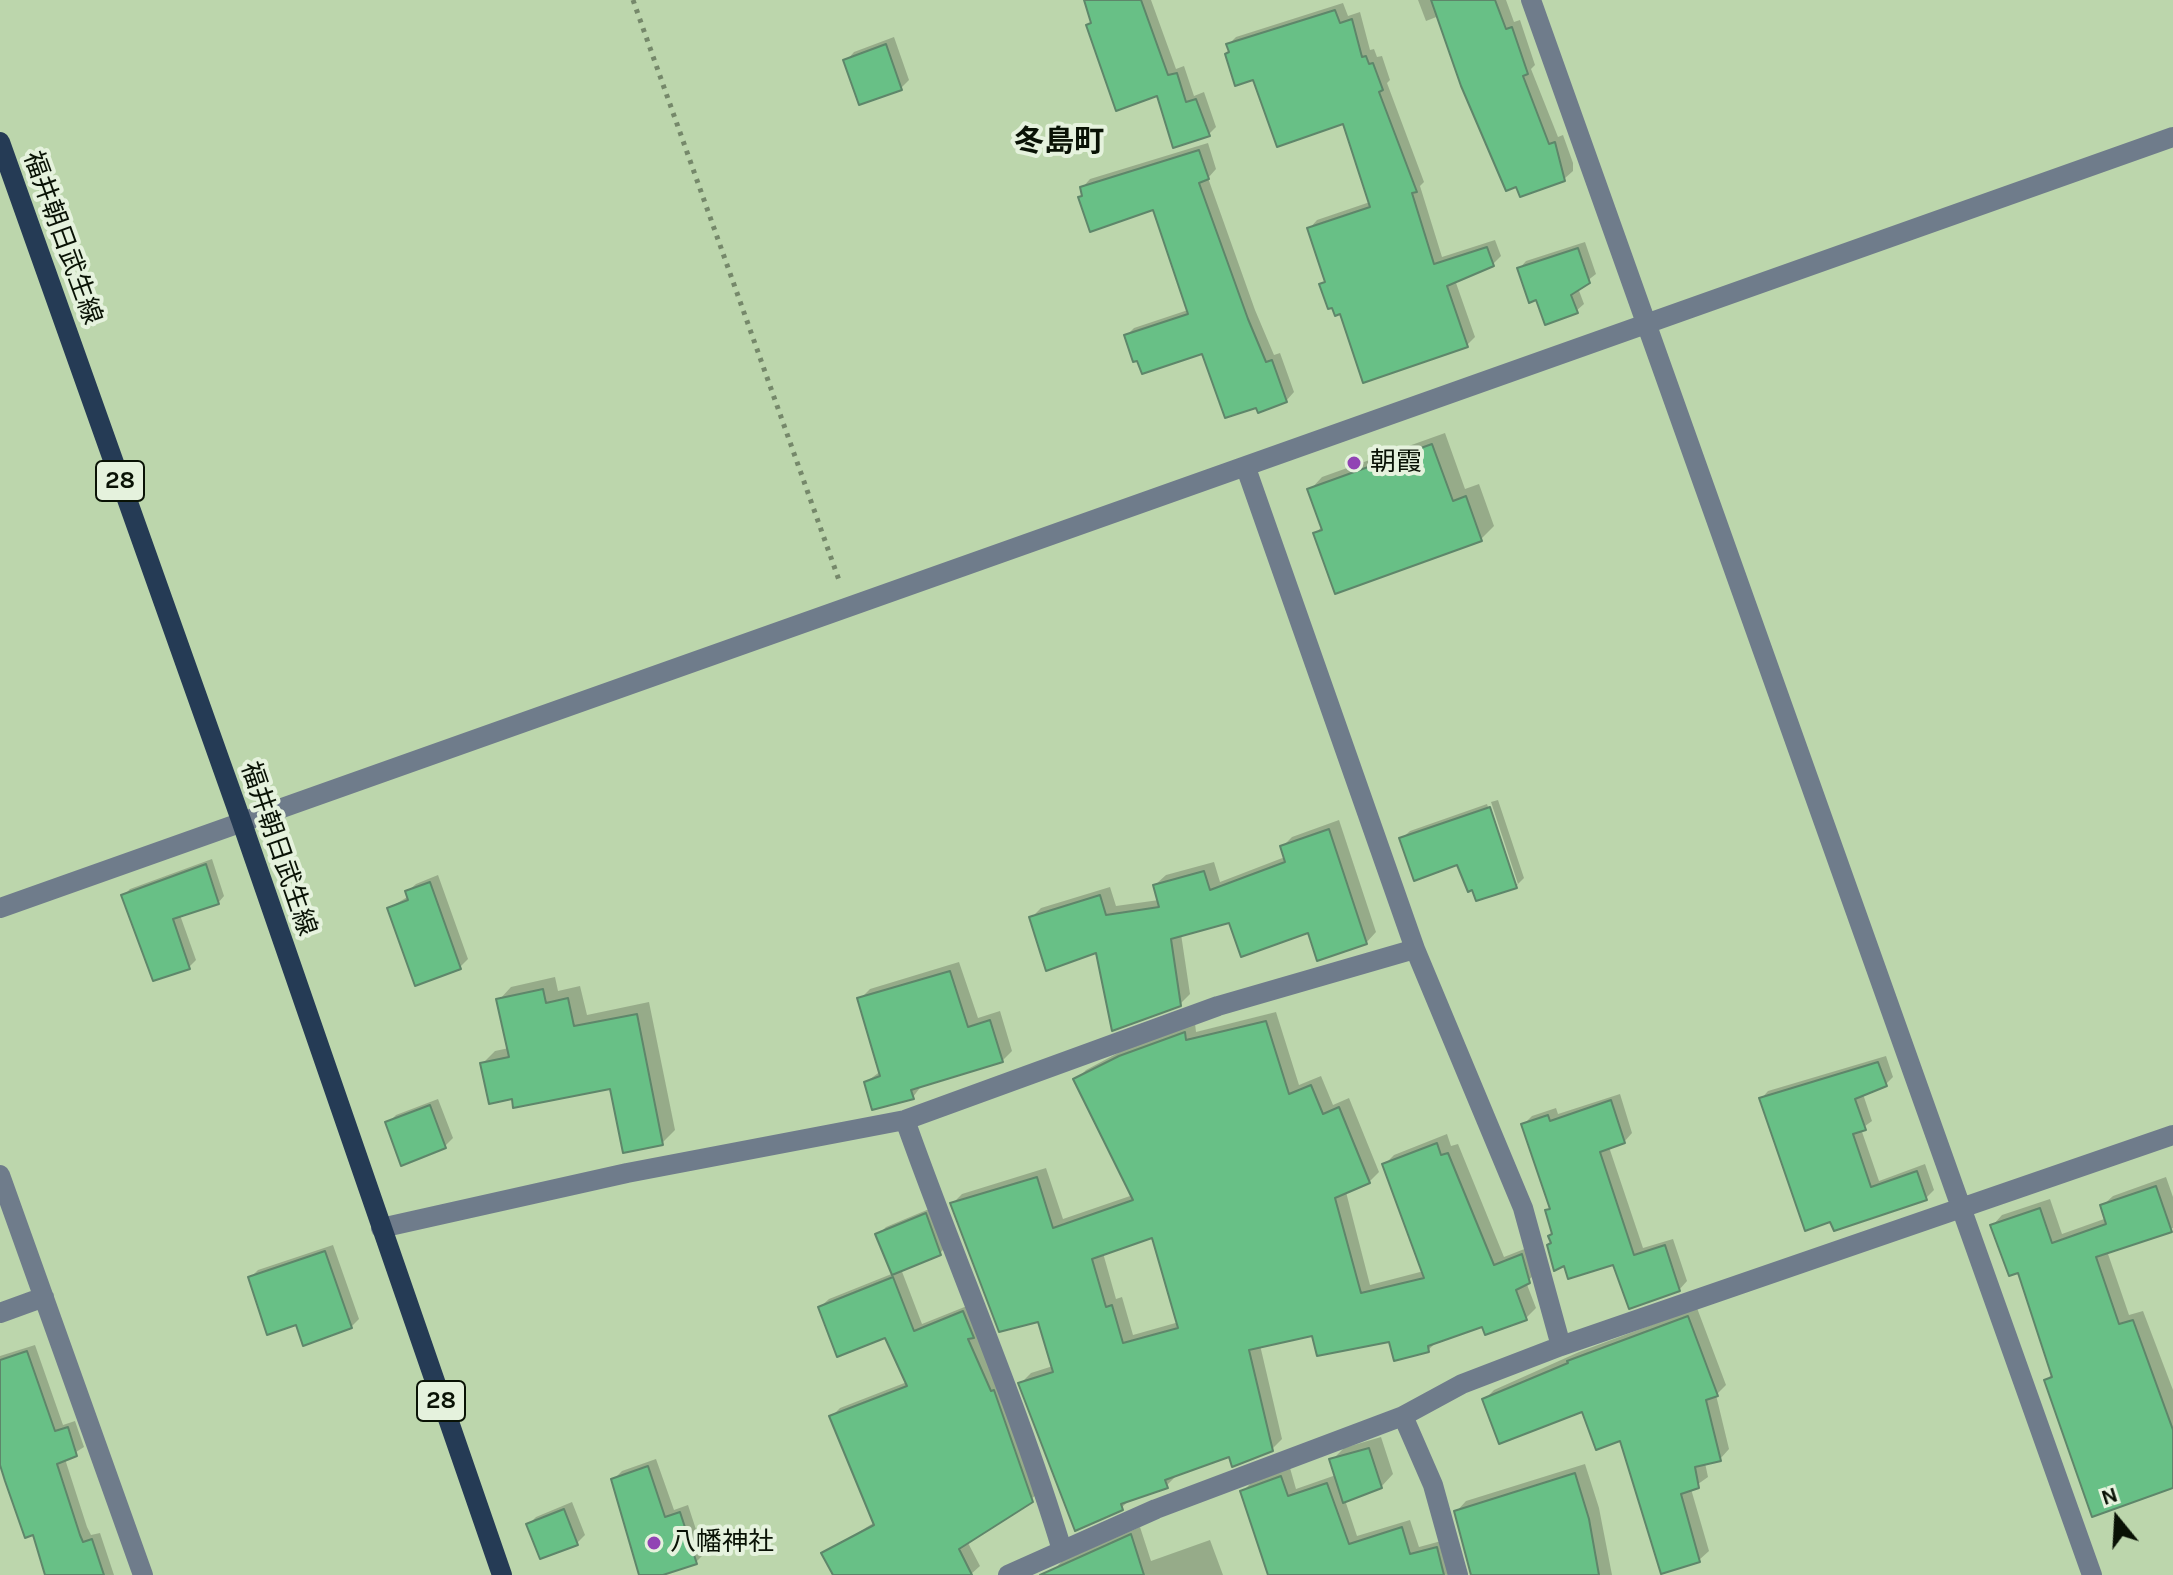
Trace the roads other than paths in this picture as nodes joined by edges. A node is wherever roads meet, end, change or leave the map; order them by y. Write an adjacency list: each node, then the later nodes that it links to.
1 (1531, 0): 4 (street)
2 (2173, 137): 4 (street)
3 (0, 142): 6 (main road, 福井朝日武生線 / 28)
4 (1646, 326): 5 (street); 12 (street)
5 (1246, 468): 6 (street); 8 (street)
6 (241, 820): 7 (street); 13 (main road, 福井朝日武生線 / 28)
7 (0, 908)
8 (1415, 949): 9 (street); 16 (street)
9 (905, 1120): 13 (street); 18 (street)
10 (2173, 1135): 12 (street)
11 (0, 1175): 14 (street)
12 (1963, 1208): 16 (street); 23 (street)
13 (381, 1228): 20 (main road, 福井朝日武生線 / 28)
14 (44, 1297): 15 (street); 19 (street)
15 (0, 1313)
16 (1561, 1346): 17 (street)
17 (1403, 1416): 18 (street); 22 (street)
18 (1062, 1550): 21 (street)
19 (143, 1575)
20 (502, 1575)
21 (1008, 1575)
22 (1458, 1575)
23 (2092, 1575)

